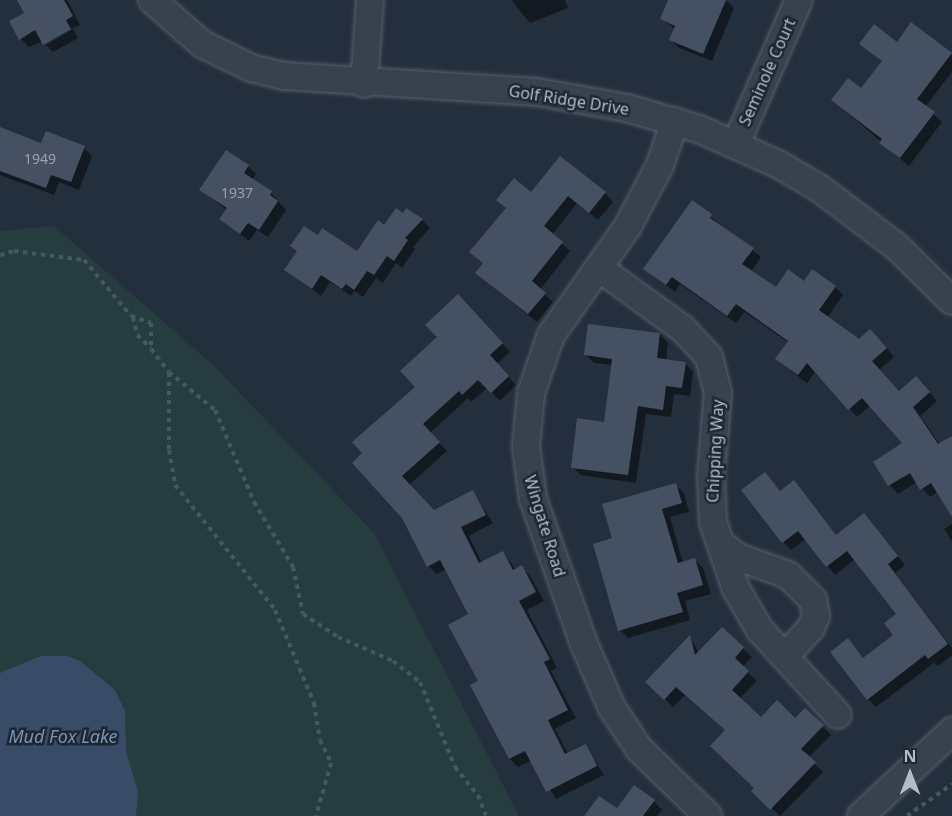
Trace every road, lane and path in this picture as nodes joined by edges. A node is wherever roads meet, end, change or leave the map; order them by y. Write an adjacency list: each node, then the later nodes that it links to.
1 (152, 0): 4 (street, Golf Ridge Drive)
2 (370, 0): 4 (street)
3 (799, 0): 6 (street, Seminole Court)
4 (364, 84): 5 (street, Golf Ridge Drive)
5 (675, 121): 6 (street, Golf Ridge Drive); 8 (street, Wingate Road)
6 (736, 144): 9 (street, Golf Ridge Drive)
7 (0, 255): 10 (path)
8 (599, 268): 13 (street, Chipping Way); 22 (street, Wingate Road)
9 (952, 301)
10 (133, 316): 11 (path); 11 (path)
11 (151, 349): 12 (path)
12 (169, 372): 20 (path); 21 (path)
13 (720, 543): 14 (street, Chipping Way); 14 (street)
14 (785, 656): 15 (street, Chipping Way)
15 (838, 715)
16 (952, 731): 18 (street)
17 (952, 744): 18 (street)
18 (929, 755): 23 (street)
19 (952, 784): 24 (path)
20 (316, 816)
21 (486, 816)
22 (708, 816)
23 (861, 816)
24 (907, 816)

